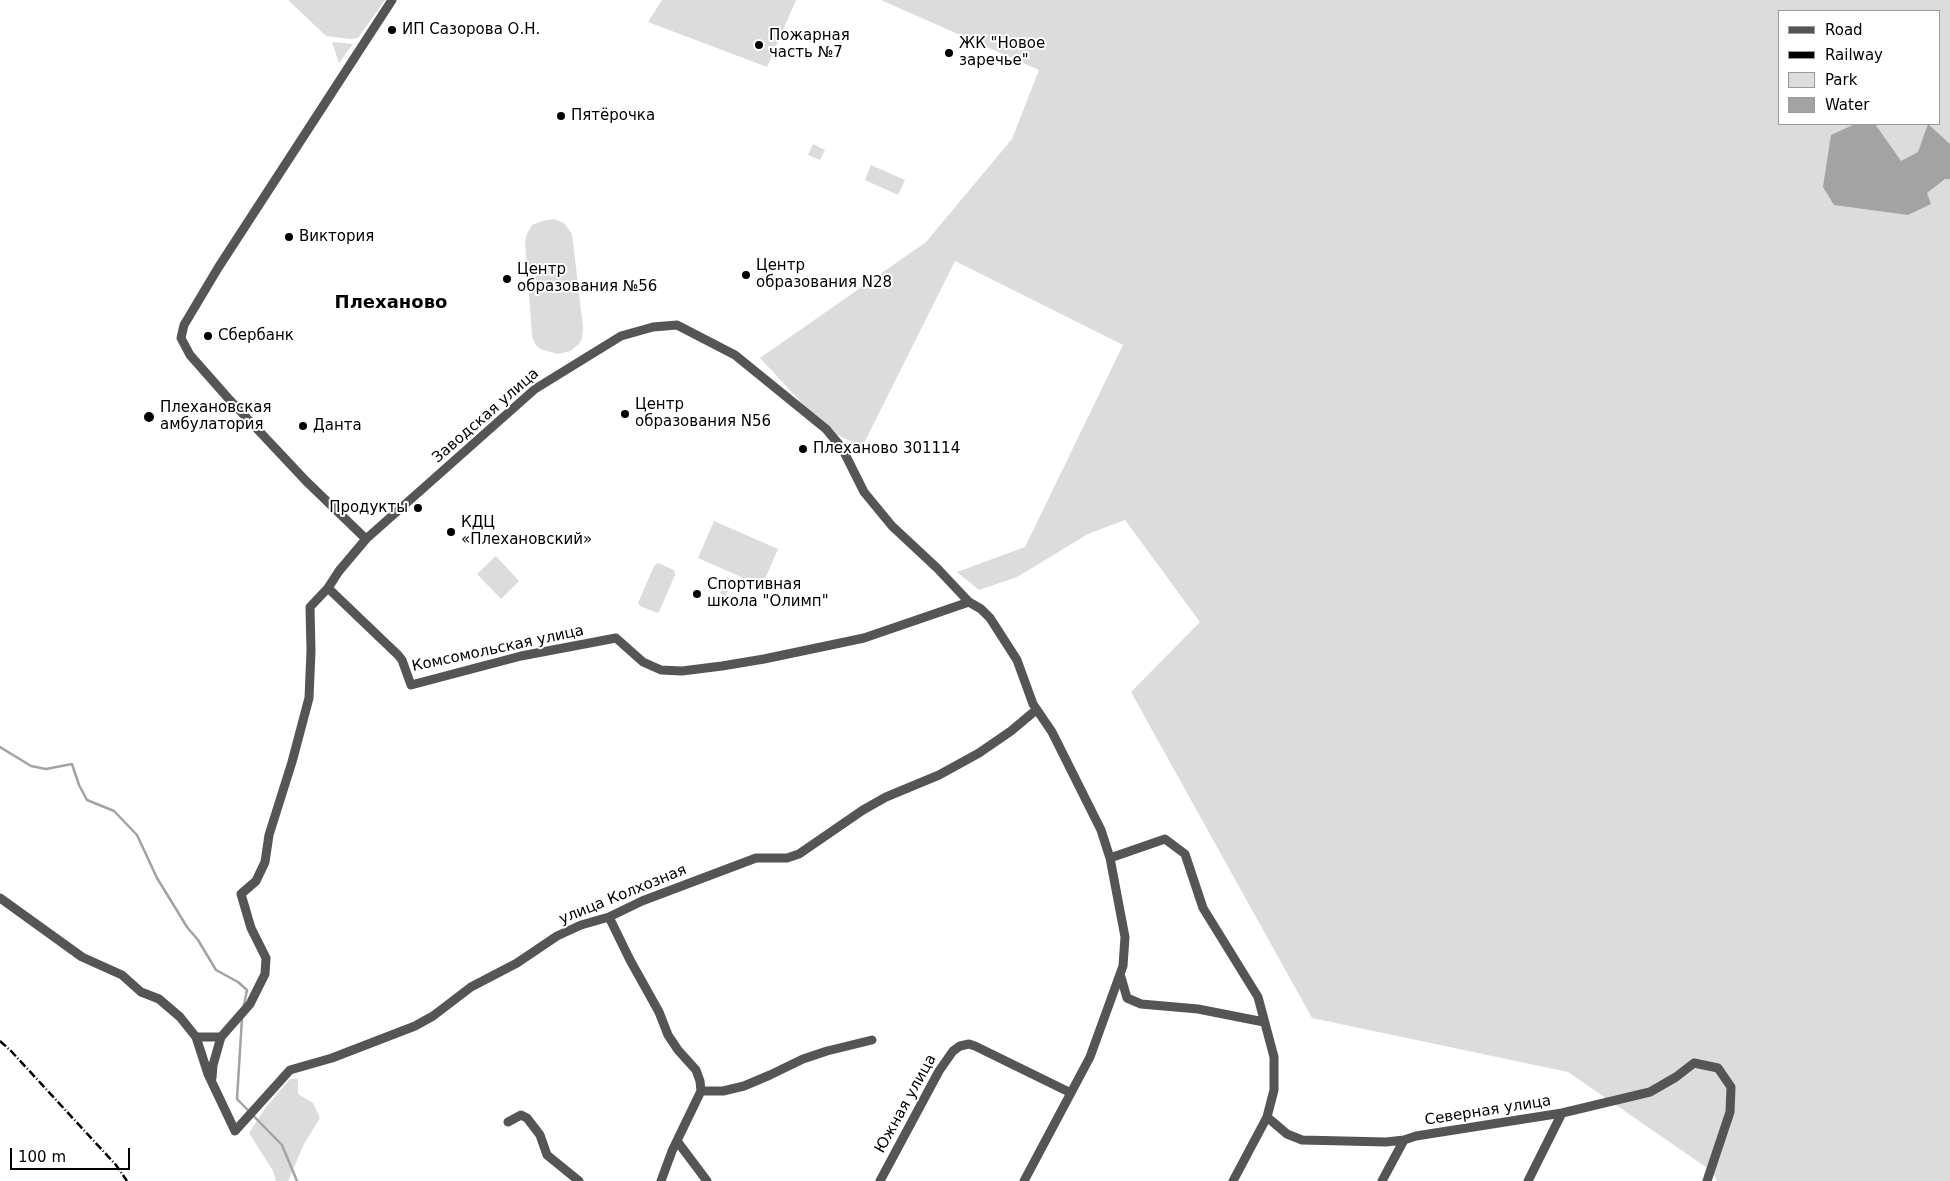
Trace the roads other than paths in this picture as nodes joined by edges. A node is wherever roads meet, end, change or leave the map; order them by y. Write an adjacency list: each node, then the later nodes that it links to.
1 (392, 0): 2 (street)
2 (366, 540): 3 (street, Заводская улица); 4 (street, Заводская улица)
3 (328, 588): 4 (street, Комсомольская улица); 12 (street, Заводская улица)
4 (969, 602): 5 (street, Заводская улица)
5 (1036, 710): 6 (street, Заводская улица); 8 (street, улица Колхозная)
6 (1110, 858): 9 (street, Заводская улица); 10 (street)
7 (0, 898): 11 (street)
8 (608, 917): 14 (street, улица Колхозная); 15 (street)
9 (1122, 970): 10 (street); 16 (street)
10 (1264, 1022): 18 (street)
11 (196, 1037): 12 (street); 14 (street)
12 (221, 1037): 14 (street)
13 (872, 1040): 15 (street)
14 (212, 1081)
15 (700, 1090): 21 (street)
16 (1071, 1093): 25 (street, Южная улица); 26 (street)
17 (1562, 1113): 20 (street, Северная улица); 29 (street, Северная улица); 30 (street)
18 (1267, 1117): 20 (street, Северная улица); 27 (street)
19 (508, 1122): 22 (street)
20 (1404, 1140): 28 (street)
21 (677, 1141): 23 (street); 24 (street)
22 (579, 1181)
23 (661, 1181)
24 (707, 1181)
25 (880, 1181)
26 (1024, 1181)
27 (1233, 1181)
28 (1382, 1181)
29 (1528, 1181)
30 (1707, 1181)

